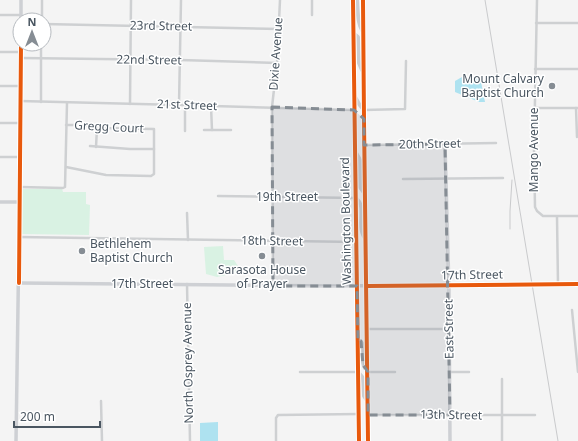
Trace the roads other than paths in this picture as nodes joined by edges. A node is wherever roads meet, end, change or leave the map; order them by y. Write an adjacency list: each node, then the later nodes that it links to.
1 (21, 0): 11 (street)
2 (42, 0): 12 (street)
3 (131, 0): 19 (street)
4 (181, 0): 20 (street)
5 (280, 0): 21 (street, Dixie Avenue)
6 (312, 0): 15 (street)
7 (353, 0): 22 (main road, Washington Boulevard)
8 (357, 0): 23 (main road)
9 (363, 0): 23 (main road, Washington Boulevard)
10 (537, 0): 18 (street, Mango Avenue)
11 (21, 12)
12 (42, 12)
13 (0, 15): 14 (street)
14 (12, 15)
15 (312, 15)
16 (578, 23): 18 (street)
17 (52, 24): 19 (street, 23rd Street)
18 (536, 24): 34 (street, Mango Avenue)
19 (131, 26): 20 (street, 23rd Street); 30 (street)
20 (180, 27): 21 (street, 23rd Street); 31 (street)
21 (279, 29): 33 (street, Dixie Avenue)
22 (353, 33): 36 (main road); 39 (main road, Washington Boulevard)
23 (363, 33): 36 (main road, Washington Boulevard)
24 (0, 52): 25 (street)
25 (12, 52)
26 (21, 52): 28 (street)
27 (41, 52): 29 (street)
28 (21, 58): 29 (street, 22nd Street); 38 (street)
29 (41, 58): 30 (street, 22nd Street); 41 (street)
30 (130, 60): 31 (street, 22nd Street); 43 (street)
31 (180, 60): 33 (street, 22nd Street); 44 (street)
32 (406, 61): 51 (street)
33 (277, 63): 47 (street, Dixie Avenue)
34 (535, 69): 35 (street); 48 (street, Mango Avenue)
35 (578, 69)
36 (363, 72): 51 (main road, Washington Boulevard)
37 (0, 86): 38 (street)
38 (20, 86): 40 (street)
39 (354, 96): 50 (main road, Washington Boulevard); 51 (main road)
40 (20, 101): 41 (street, 21st Street); 54 (street)
41 (41, 102): 42 (street, 21st Street)
42 (67, 103): 43 (street, 21st Street); 55 (street)
43 (130, 104): 44 (street, 21st Street)
44 (179, 105): 45 (street, 21st Street)
45 (185, 105): 46 (street, 21st Street); 60 (street)
46 (211, 106): 47 (street, 21st Street); 58 (street)
47 (272, 107): 50 (street, 21st Street); 78 (street, Dixie Avenue)
48 (535, 108): 49 (street); 83 (street, Mango Avenue)
49 (577, 108): 61 (street)
50 (354, 110): 52 (main road); 68 (main road, Washington Boulevard)
51 (364, 110): 52 (main road, Washington Boulevard)
52 (364, 119): 64 (main road, Washington Boulevard)
53 (0, 123): 54 (street)
54 (20, 123): 70 (street)
55 (66, 125): 56 (street, Gregg Court); 71 (street)
56 (97, 128): 66 (street); 67 (street, Gregg Court)
57 (204, 130): 58 (street)
58 (212, 130): 59 (street)
59 (231, 130)
60 (185, 131)
61 (577, 137)
62 (496, 143): 63 (street, 20th Street)
63 (445, 144): 64 (street, 20th Street); 74 (street, East Street)
64 (364, 145): 76 (main road, Washington Boulevard)
65 (90, 146): 66 (street)
66 (96, 147): 67 (street)
67 (154, 150): 71 (street)
68 (355, 151): 76 (main road); 79 (main road, Washington Boulevard)
69 (0, 157): 70 (street)
70 (20, 157): 75 (street)
71 (66, 167): 75 (street)
72 (503, 178): 74 (street)
73 (403, 179): 74 (street)
74 (446, 179): 97 (street, East Street)
75 (20, 187): 81 (street)
76 (365, 194): 87 (main road, Washington Boulevard)
77 (218, 196): 78 (street, 19th Street)
78 (273, 196): 79 (street, 19th Street); 88 (street, Dixie Avenue)
79 (356, 198): 87 (main road); 89 (main road, Washington Boulevard)
80 (0, 202): 81 (street)
81 (20, 202): 85 (street)
82 (187, 213): 86 (street)
83 (557, 216): 84 (street); 92 (street)
84 (578, 216)
85 (19, 237): 86 (street, 18th Street); 90 (street)
86 (188, 240): 88 (street, 18th Street)
87 (366, 240): 96 (main road, Washington Boulevard)
88 (274, 241): 89 (street, 18th Street); 94 (street, Dixie Avenue)
89 (356, 242): 95 (main road, Washington Boulevard)
90 (19, 282): 91 (street, 17th Street); 117 (street)
91 (187, 284): 94 (street, 17th Street); 119 (street, North Osprey Avenue)
92 (558, 284): 93 (street, 17th Street); 97 (street, 17th Street)
93 (578, 284)
94 (273, 286): 95 (street, 17th Street)
95 (357, 286): 96 (street, 17th Street); 101 (main road, Washington Boulevard)
96 (367, 286): 97 (street, 17th Street); 99 (main road, Washington Boulevard)
97 (449, 286): 100 (street, East Street)
98 (572, 310): 108 (street)
99 (367, 328): 100 (street); 104 (main road, Washington Boulevard)
100 (449, 329): 106 (street, East Street)
101 (358, 341): 103 (main road, Washington Boulevard); 104 (main road)
102 (300, 372): 103 (street)
103 (358, 372): 111 (main road); 112 (main road, Washington Boulevard)
104 (368, 372): 105 (street); 111 (main road, Washington Boulevard)
105 (395, 372)
106 (450, 372): 107 (street); 116 (street, East Street)
107 (469, 372)
108 (578, 372)
109 (502, 379): 114 (street)
110 (101, 401): 118 (street)
111 (368, 402): 113 (main road, Washington Boulevard)
112 (359, 414): 120 (street); 121 (main road, Washington Boulevard)
113 (368, 415): 116 (street, 13th Street); 122 (main road, Washington Boulevard)
114 (502, 415): 115 (street, 13th Street); 116 (street, 13th Street); 124 (street)
115 (534, 415)
116 (450, 416): 123 (street, East Street)
117 (16, 441)
118 (102, 441)
119 (190, 441)
120 (276, 441)
121 (359, 441)
122 (368, 441)
123 (450, 441)
124 (502, 441)

